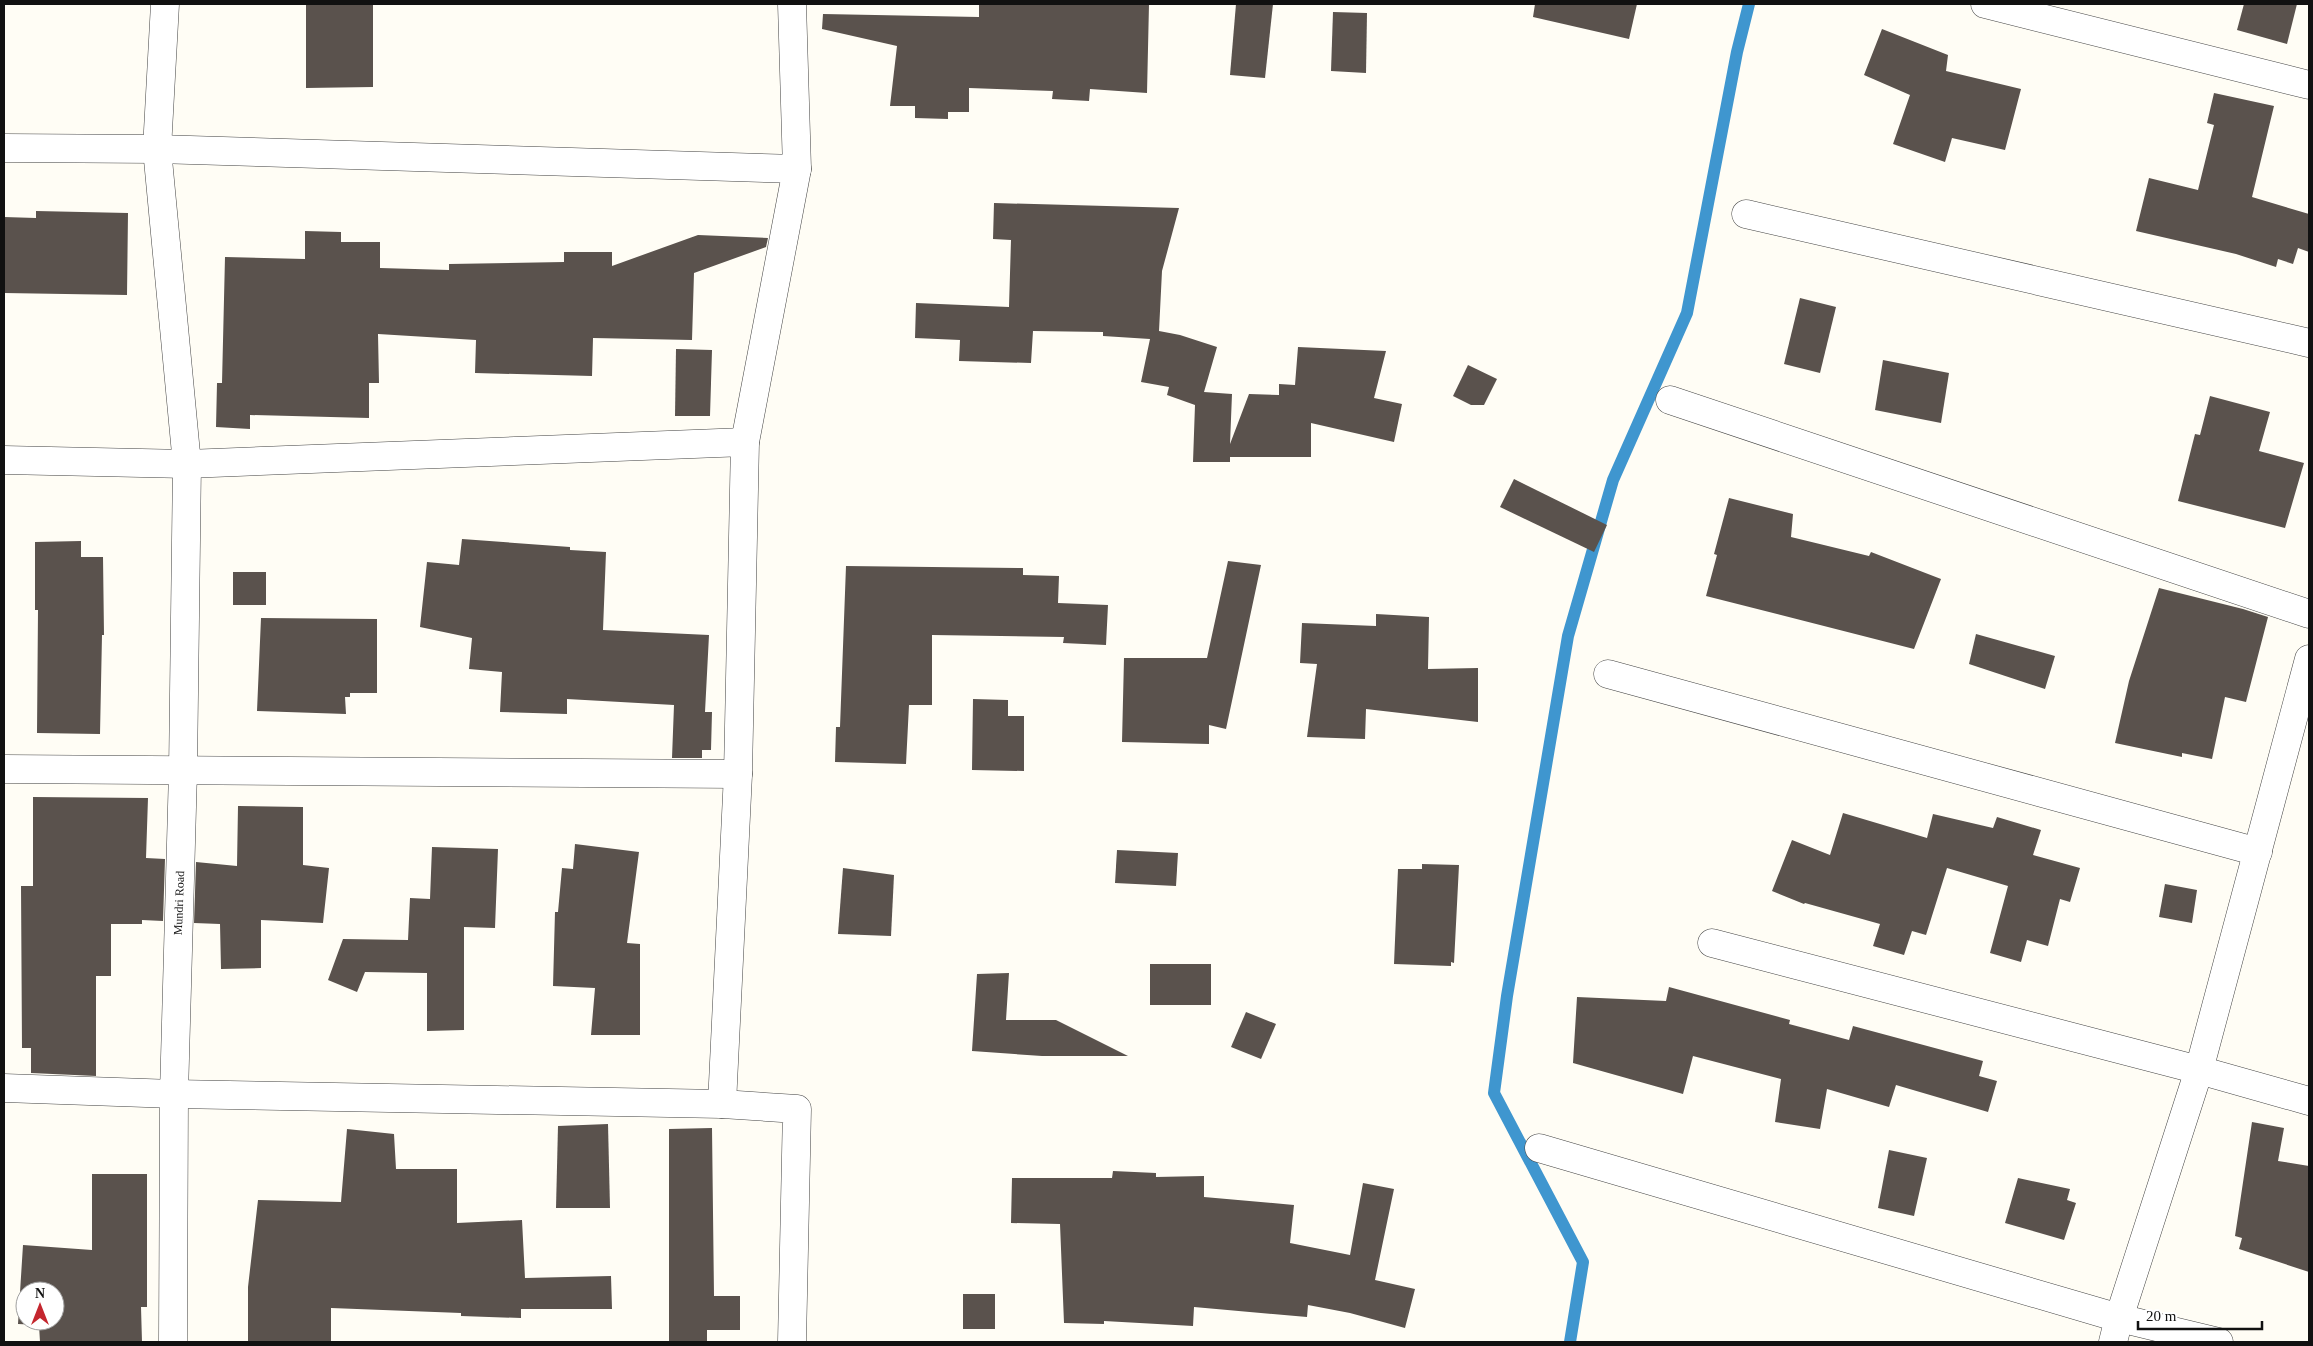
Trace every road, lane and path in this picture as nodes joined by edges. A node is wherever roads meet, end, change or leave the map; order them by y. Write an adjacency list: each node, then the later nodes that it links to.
1 (165, 4): 6 (street, Mundri Road)
2 (792, 4): 7 (street)
3 (1985, 4): 4 (street)
4 (2309, 85)
5 (4, 148): 6 (street)
6 (157, 149): 7 (street); 13 (street, Mundri Road)
7 (797, 169): 11 (street)
8 (1746, 214): 9 (street)
9 (2309, 343)
10 (1670, 400): 14 (street)
11 (745, 442): 13 (street); 19 (street)
12 (4, 460): 13 (street)
13 (187, 464): 18 (street, Mundri Road)
14 (2309, 614)
15 (2309, 659): 20 (street)
16 (1608, 674): 20 (street)
17 (4, 769): 18 (street)
18 (183, 771): 19 (street); 24 (street, Mundri Road)
19 (738, 774): 26 (street)
20 (2258, 852): 22 (street)
21 (1712, 943): 22 (street)
22 (2199, 1070): 25 (street); 28 (street)
23 (4, 1088): 24 (street)
24 (174, 1094): 26 (street); 29 (street, Mundri Road)
25 (2309, 1101)
26 (722, 1104): 30 (street)
27 (1539, 1148): 28 (street)
28 (2116, 1330): 31 (street)
29 (173, 1342)
30 (792, 1342)
31 (2218, 1342)

